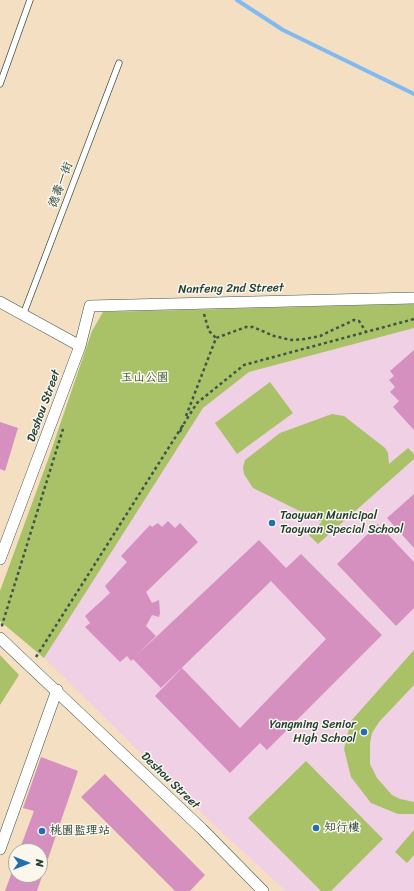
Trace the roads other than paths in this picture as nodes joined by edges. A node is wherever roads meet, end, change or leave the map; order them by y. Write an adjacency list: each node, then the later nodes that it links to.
1 (30, 0): 3 (lane)
2 (120, 63): 6 (lane, 德壽一街)
3 (0, 84)
4 (414, 298): 7 (street, Nanfeng 2nd Street)
5 (0, 302): 6 (street)
6 (23, 315): 7 (street)
7 (80, 346): 8 (street, Deshou Street)
8 (0, 559)
9 (4, 634): 10 (street, Deshou Street)
10 (57, 690): 11 (street); 12 (street, Deshou Street)
11 (0, 848)
12 (263, 891)

